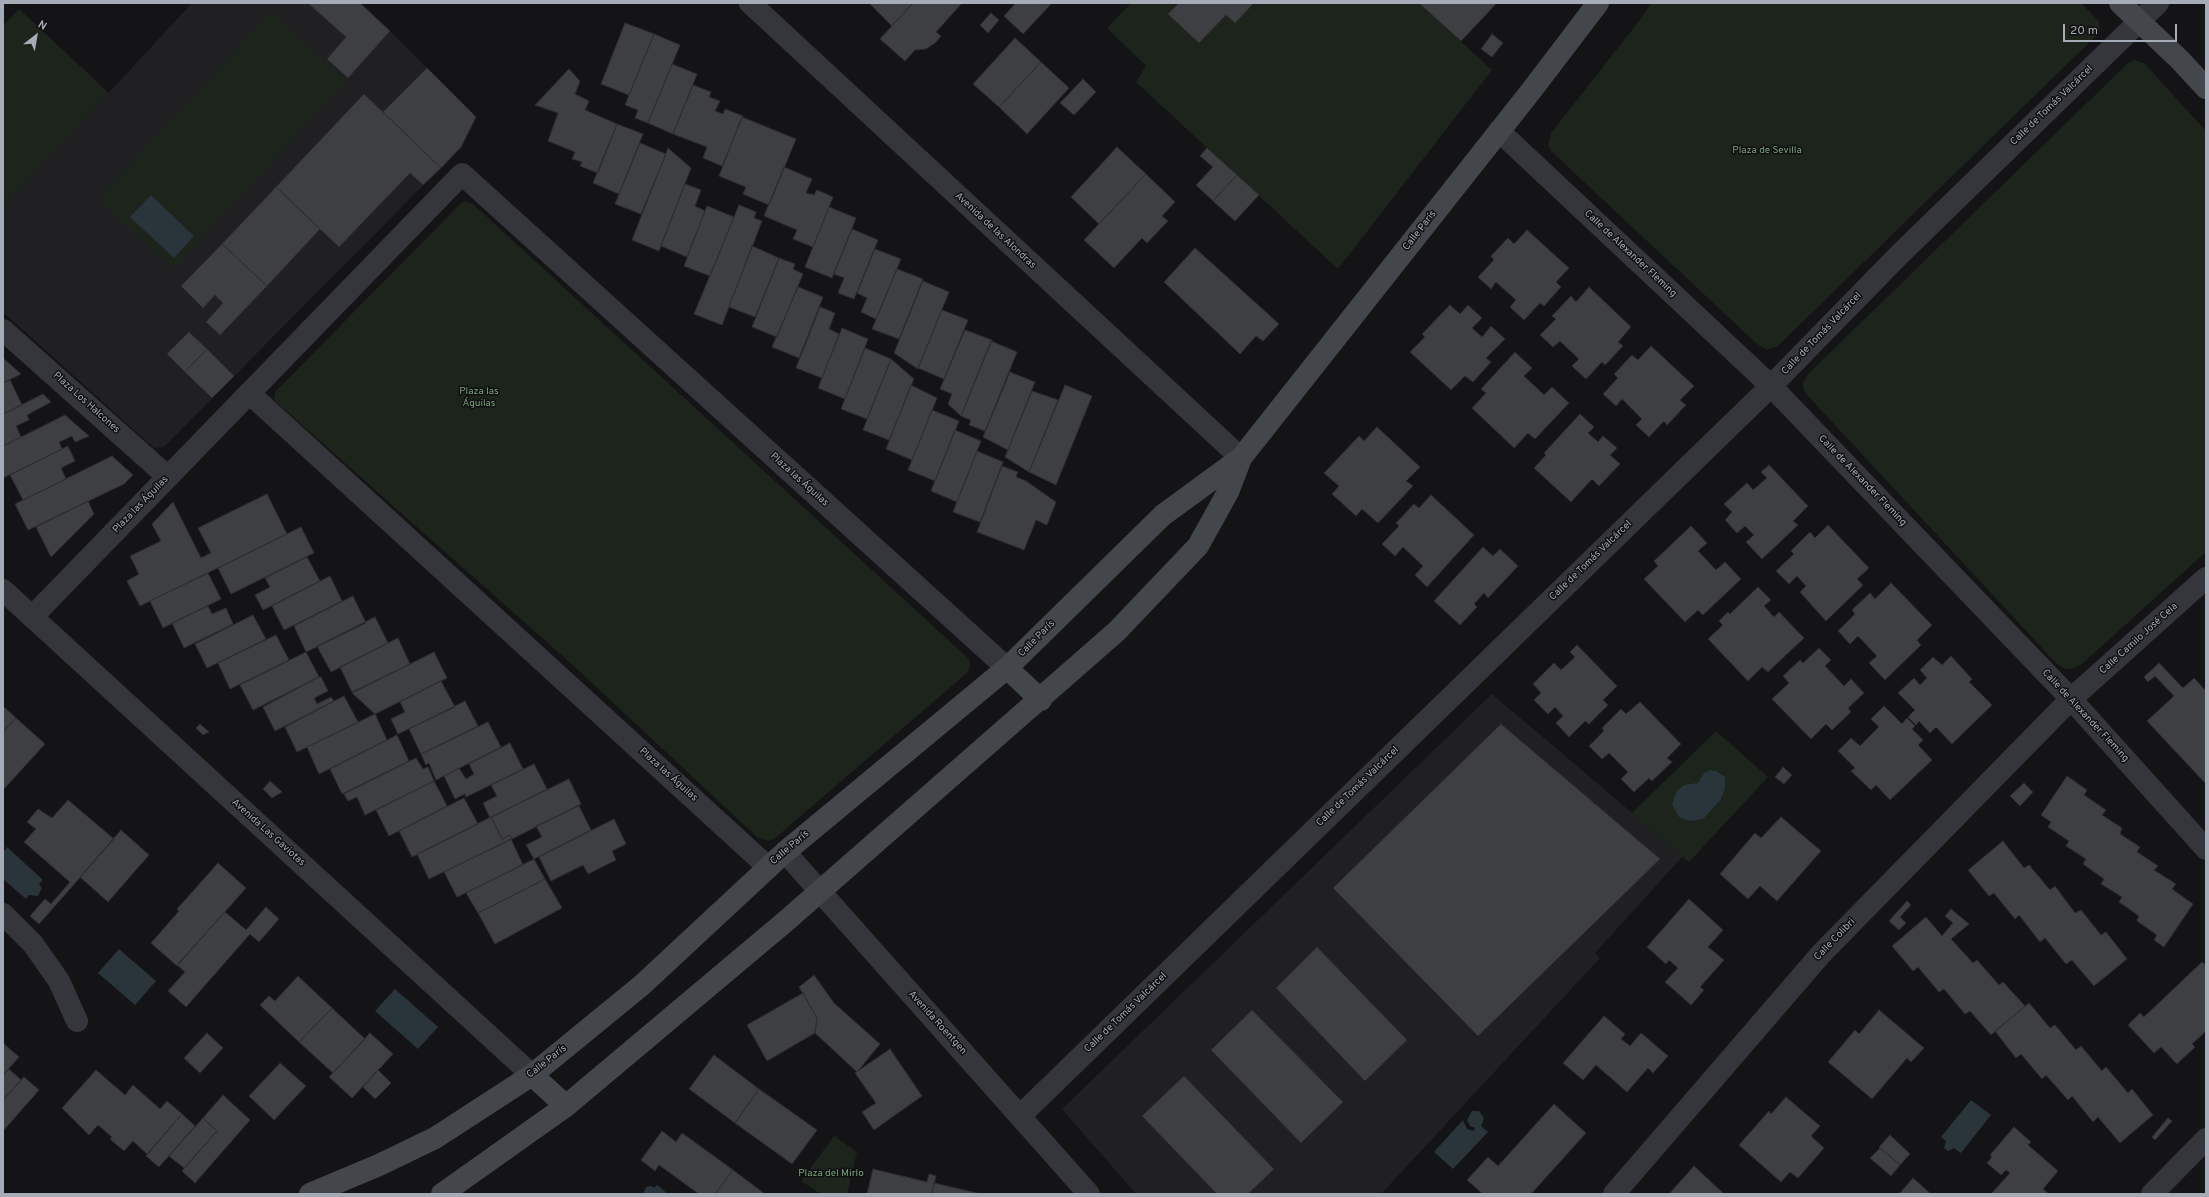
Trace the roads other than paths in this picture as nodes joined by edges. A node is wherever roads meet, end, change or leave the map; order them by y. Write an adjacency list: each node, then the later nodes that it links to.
1 (750, 3): 11 (street, Avenida de las Alondras)
2 (1598, 3): 7 (main road, Calle París)
3 (2120, 3): 5 (main road)
4 (2158, 3): 5 (street, Calle de Tomás Valcárcel)
5 (2139, 22): 6 (main road); 9 (street, Calle de Tomás Valcárcel)
6 (2206, 88)
7 (1499, 131): 9 (street, Calle de Alexander Fleming); 11 (main road, Calle París)
8 (3, 330): 12 (street, Plaza Los Halcones)
9 (1771, 386): 17 (street, Calle de Alexander Fleming); 27 (street, Calle de Tomás Valcárcel)
10 (249, 393): 12 (street, Plaza las Águilas); 16 (street, Plaza las Águilas); 21 (street, Plaza las Águilas)
11 (1241, 458): 16 (main road, Calle París); 18 (main road, Calle París)
12 (168, 477): 15 (street, Plaza las Águilas)
13 (2206, 578): 17 (street, Calle Camilo José Cela)
14 (3, 590): 15 (street, Avenida Las Gaviotas)
15 (32, 617): 25 (street, Avenida Las Gaviotas)
16 (1007, 668): 18 (main road); 20 (main road, Calle París)
17 (2071, 699): 19 (street, Calle de Alexander Fleming); 32 (street, Calle Colibri)
18 (1041, 700): 22 (main road, Calle París)
19 (2206, 849)
20 (785, 852): 21 (main road, Calle París); 22 (street, Avenida Roentgen)
21 (768, 867): 25 (main road, Calle París)
22 (821, 891): 26 (main road, Calle París); 27 (street, Avenida Roentgen)
23 (3, 914): 24 (street)
24 (77, 1021)
25 (532, 1075): 26 (main road); 29 (main road, Calle París)
26 (566, 1106): 30 (main road, Calle París)
27 (1020, 1116): 31 (street, Avenida Roentgen)
28 (2206, 1139): 33 (street)
29 (310, 1194)
30 (442, 1194)
31 (1089, 1194)
32 (1614, 1194)
33 (2152, 1194)

